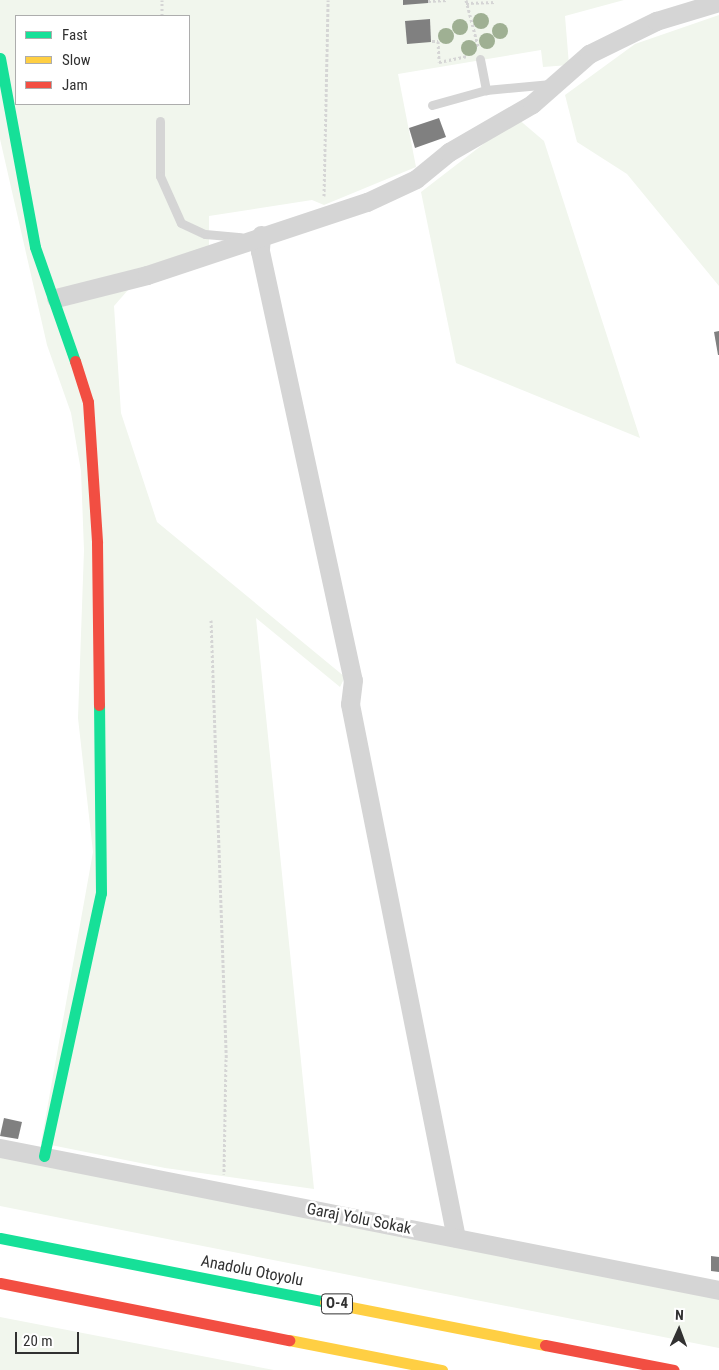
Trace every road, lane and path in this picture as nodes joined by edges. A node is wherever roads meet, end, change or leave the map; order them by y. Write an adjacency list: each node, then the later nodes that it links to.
1 (162, 0): 8 (path)
2 (328, 0): 16 (path)
3 (448, 0): 4 (path)
4 (428, 1)
5 (466, 2): 6 (path); 10 (path)
6 (496, 2)
7 (719, 2): 12 (street)
8 (162, 15)
9 (432, 41): 10 (path)
10 (480, 56): 13 (lane)
11 (0, 58): 18 (main road)
12 (561, 84): 13 (lane); 16 (street)
13 (486, 90): 14 (lane)
14 (432, 105)
15 (160, 121): 17 (lane)
16 (332, 213): 17 (street)
17 (261, 235): 18 (street); 24 (street)
18 (56, 298): 21 (main road)
19 (211, 620): 22 (path)
20 (0, 1148): 21 (street, Garaj Yolu Sokak)
21 (44, 1156): 22 (street, Garaj Yolu Sokak)
22 (224, 1192): 24 (street, Garaj Yolu Sokak)
23 (0, 1238): 28 (main road, Anadolu Otoyolu / O-4)
24 (456, 1238): 26 (street, Garaj Yolu Sokak)
25 (0, 1283): 27 (main road)
26 (719, 1290)
27 (442, 1370)
28 (674, 1370)

